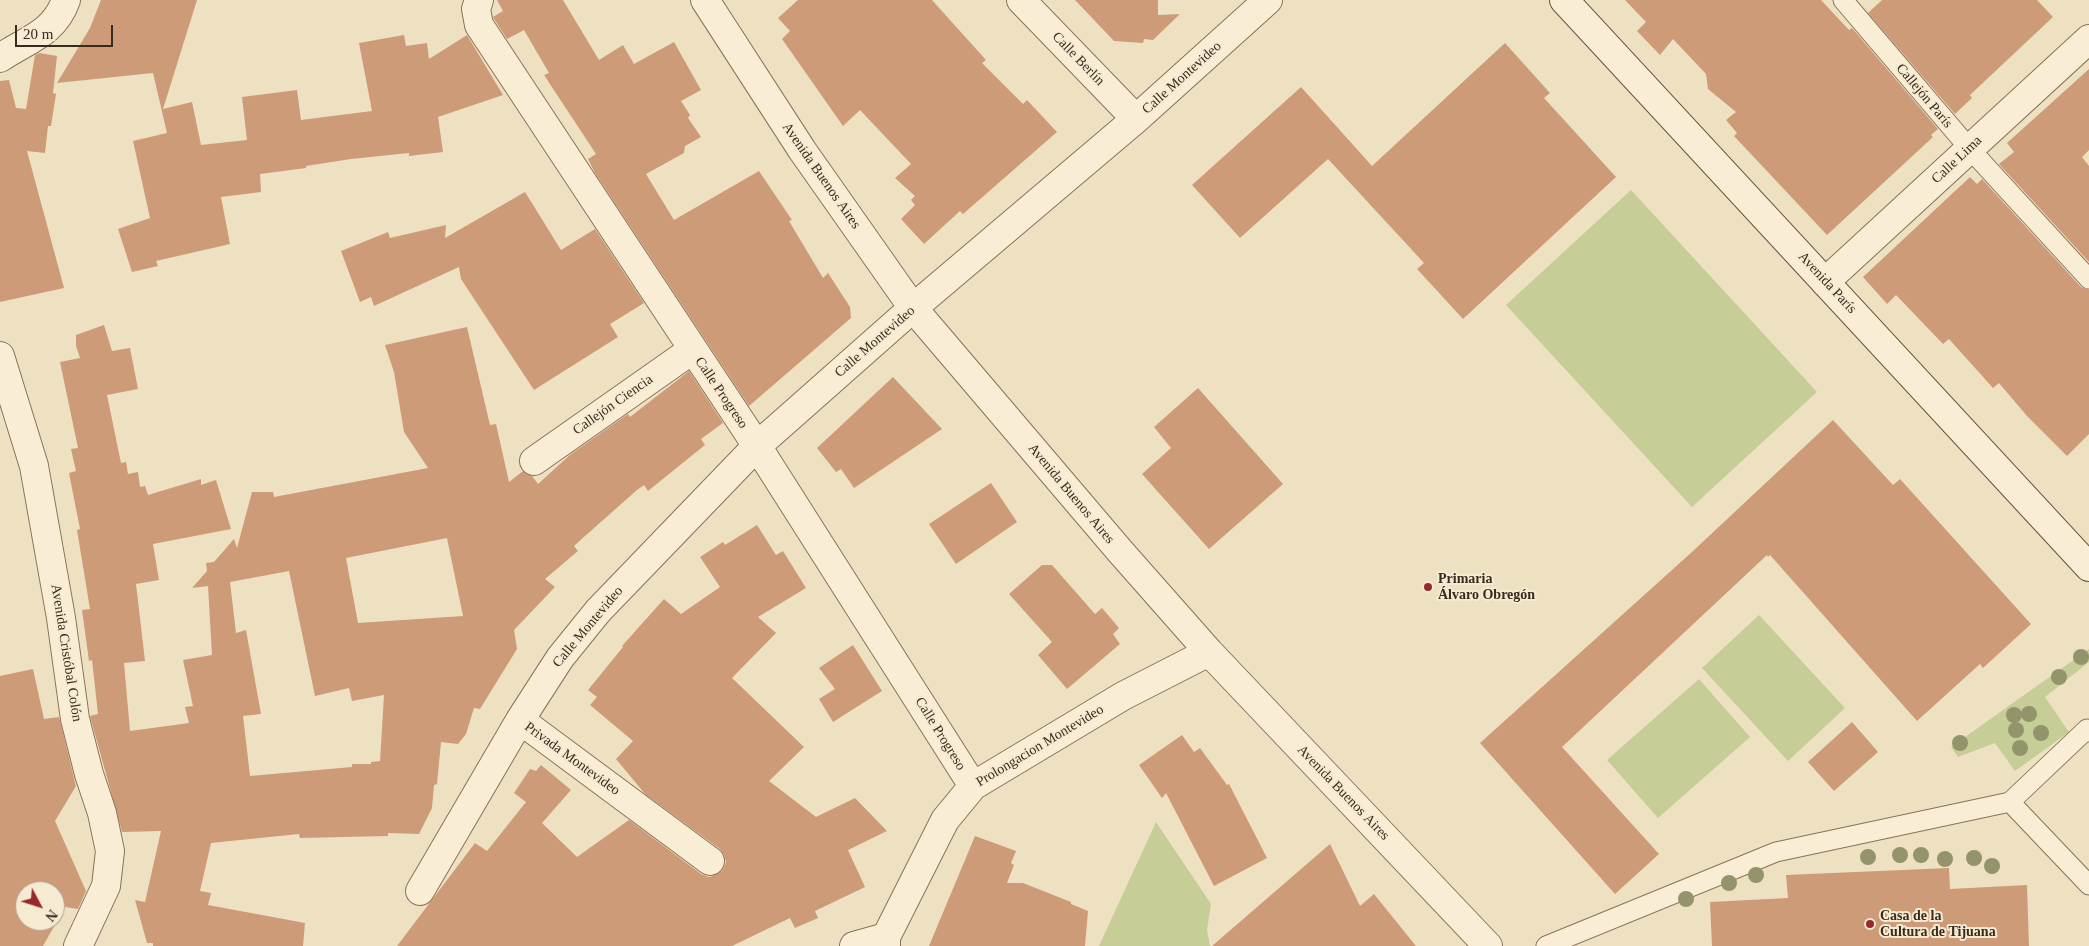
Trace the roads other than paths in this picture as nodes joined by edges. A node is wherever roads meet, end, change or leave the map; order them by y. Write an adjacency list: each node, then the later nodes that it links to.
1 (66, 0): 9 (street)
2 (479, 0): 15 (street, Calle Progreso)
3 (705, 0): 14 (street, Avenida Buenos Aires)
4 (1020, 0): 10 (street, Calle Berlín)
5 (1268, 0): 10 (street, Calle Montevideo)
6 (1564, 0): 13 (street, Avenida París)
7 (1843, 0): 11 (lane, Callejón París)
8 (2089, 39): 11 (street, Calle Lima)
9 (0, 58)
10 (1136, 119): 14 (street, Calle Montevideo)
11 (1969, 148): 12 (lane, Callejón París); 13 (street, Calle Lima)
12 (2089, 279)
13 (1826, 282): 19 (street, Avenida París)
14 (913, 308): 17 (street, Calle Montevideo); 20 (street, Avenida Buenos Aires)
15 (692, 350): 17 (street, Calle Progreso); 18 (street, Callejón Ciencia)
16 (0, 356): 29 (street, Avenida Cristóbal Colón)
17 (757, 446): 21 (street, Calle Montevideo); 23 (street, Calle Progreso)
18 (534, 461)
19 (2089, 567)
20 (1209, 652): 23 (street, Prolongacion Montevideo); 31 (street, Avenida Buenos Aires)
21 (520, 720): 25 (street, Privada Montevideo); 27 (street, Privada Montevideo)
22 (2089, 732): 24 (lane)
23 (973, 786): 28 (street, Prolongacion Montevideo)
24 (2010, 802): 26 (lane); 32 (lane)
25 (710, 861)
26 (2089, 885)
27 (420, 890)
28 (886, 941): 30 (street, Prolongacion Montevideo)
29 (78, 946)
30 (854, 946)
31 (1488, 946)
32 (1546, 946)

